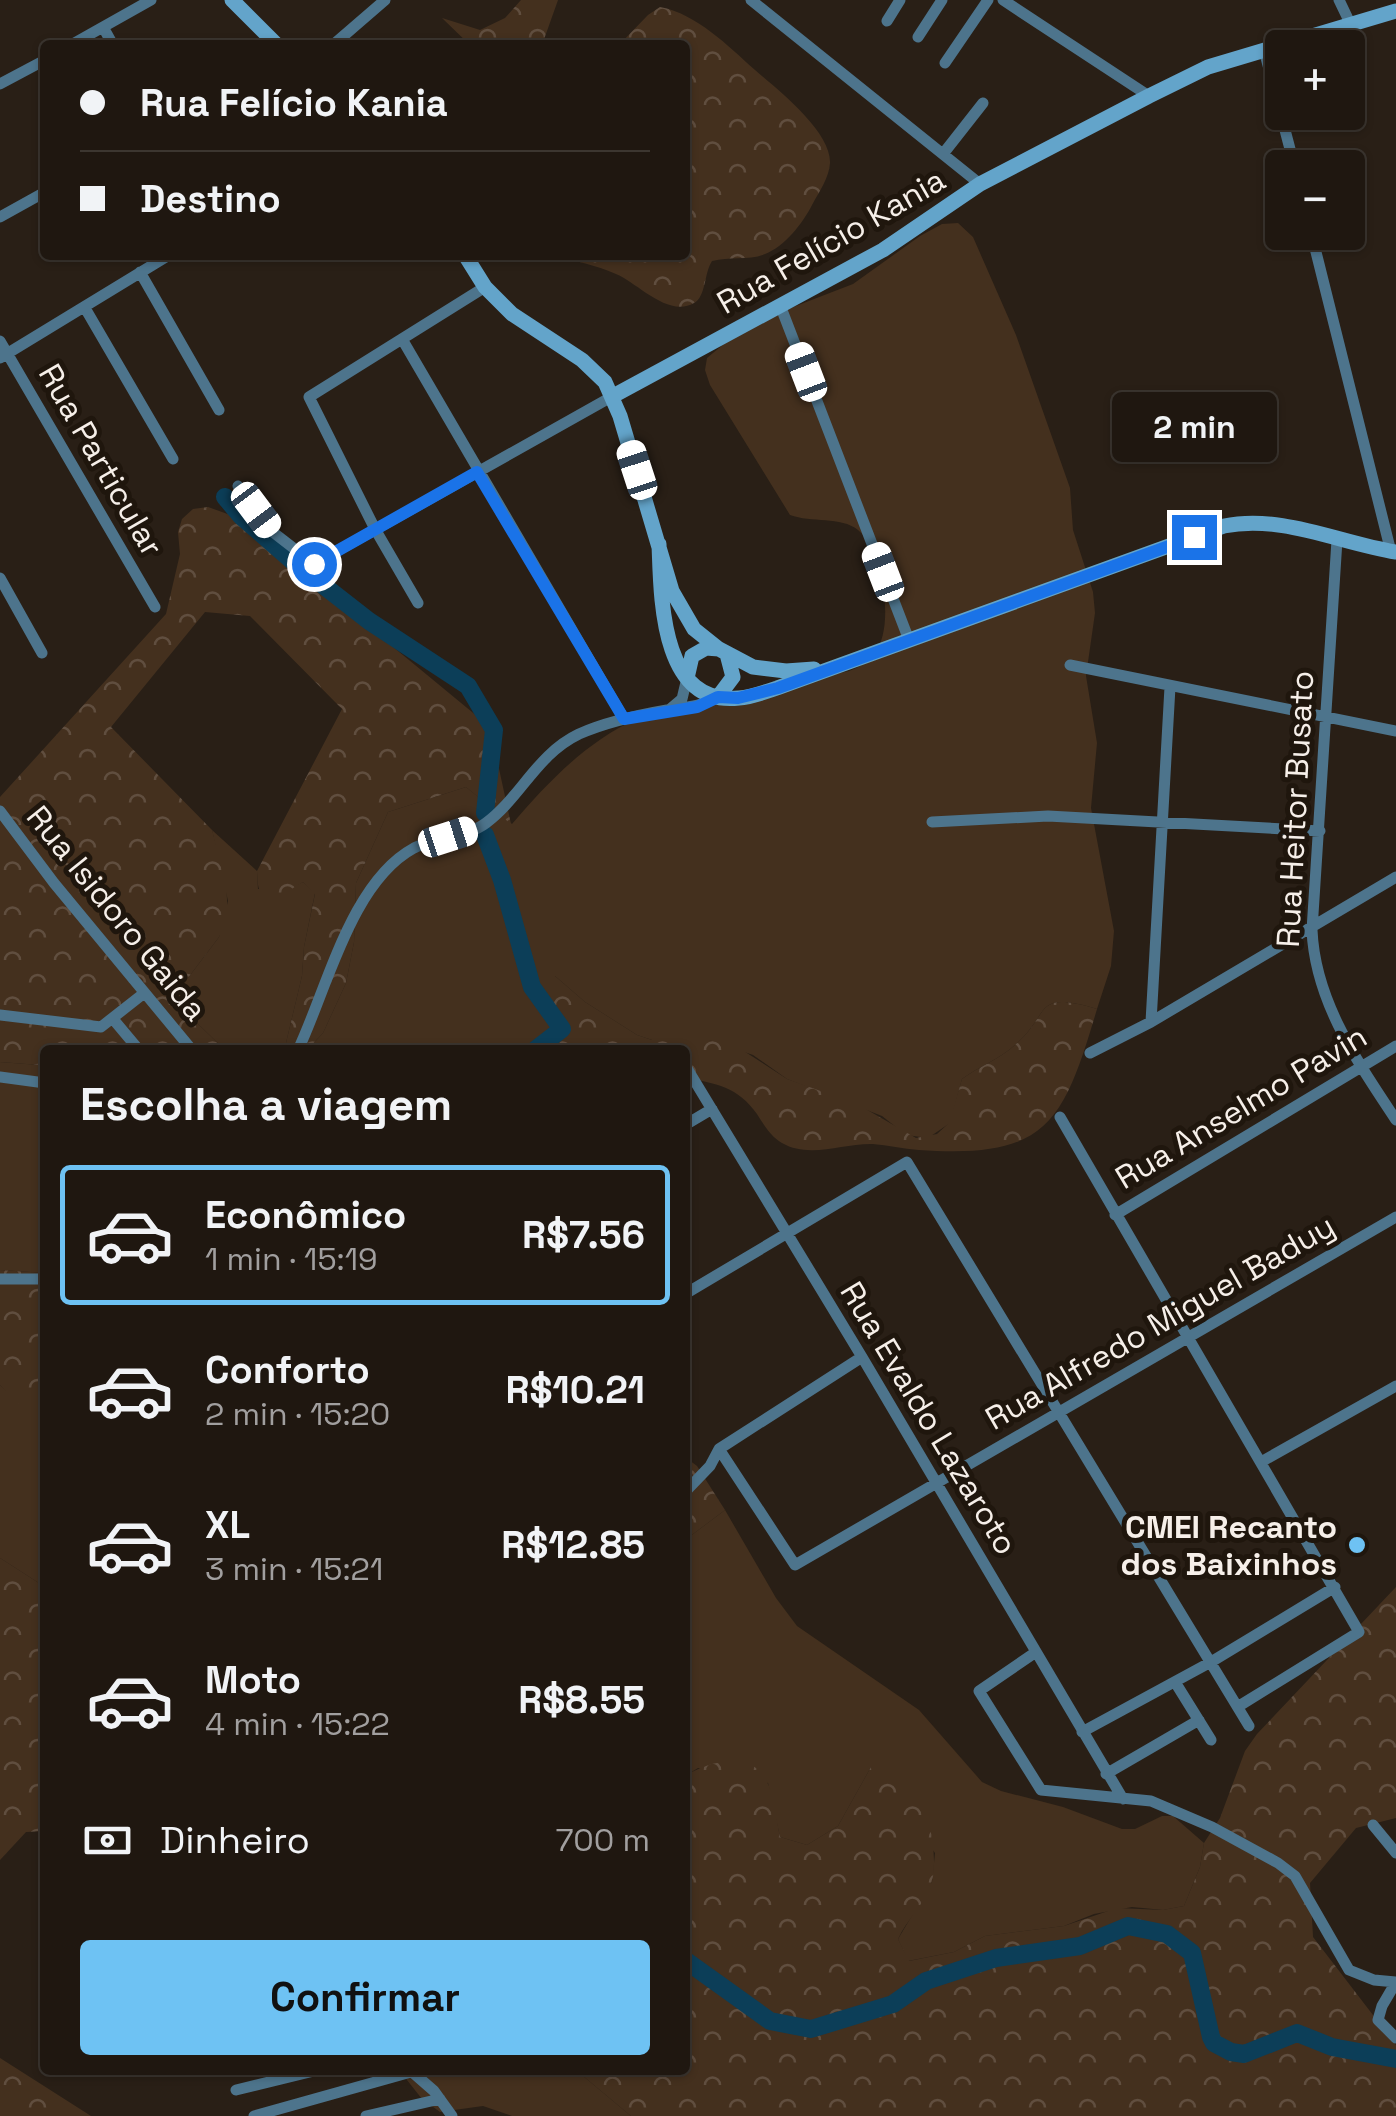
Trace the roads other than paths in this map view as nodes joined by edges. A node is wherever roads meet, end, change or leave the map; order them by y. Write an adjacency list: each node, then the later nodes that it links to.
1 (151, 0): 13 (street)
2 (232, 0): 17 (main road)
3 (385, 0): 18 (street)
4 (752, 0): 26 (street)
5 (900, 0): 11 (street)
6 (942, 0): 14 (street)
7 (988, 0): 21 (street)
8 (1003, 0): 23 (street)
9 (1339, 0): 12 (street)
10 (1396, 11): 12 (main road, Rua Felício Kania)
11 (887, 21)
12 (1350, 23): 19 (main road, Rua Felício Kania)
13 (102, 27): 15 (street); 16 (street)
14 (918, 38)
15 (80, 40)
16 (110, 40)
17 (272, 40)
18 (339, 40)
19 (1264, 50): 23 (main road, Rua Felício Kania); 25 (street)
20 (40, 63): 22 (street)
21 (946, 63)
22 (0, 84)
23 (1148, 96): 27 (main road, Rua Felício Kania)
24 (983, 103): 26 (street)
25 (1290, 150)
26 (942, 154): 27 (street)
27 (980, 184): 35 (main road, Rua Felício Kania)
28 (40, 195): 29 (street)
29 (0, 217)
30 (1316, 250): 48 (street)
31 (160, 260): 33 (street)
32 (468, 260): 34 (main road)
33 (140, 272): 36 (street); 41 (street)
34 (485, 287): 37 (street); 40 (main road)
35 (780, 306): 40 (main road, Rua Felício Kania); 52 (street)
36 (86, 308): 39 (street); 42 (street, Rua Particular)
37 (402, 339): 43 (street); 45 (street)
38 (0, 341): 39 (street, Rua Particular)
39 (4, 356): 51 (street, Rua Particular)
40 (613, 396): 43 (street, Rua Felício Kania); 47 (main road)
41 (218, 410)
42 (173, 459)
43 (477, 472): 45 (street, Rua Felício Kania); 62 (street)
44 (238, 486): 45 (street, Rua Felício Kania)
45 (375, 529): 50 (street)
46 (1337, 540): 48 (main road); 52 (main road); 61 (street, Rua Heitor Busato)
47 (659, 544): 53 (main road); 57 (main road)
48 (1393, 552)
49 (0, 578): 54 (street)
50 (418, 603)
51 (155, 608)
52 (909, 640): 56 (main road)
53 (723, 652): 56 (main road); 57 (main road); 59 (main road)
54 (42, 653)
55 (1070, 666): 58 (street)
56 (832, 667): 59 (main road)
57 (687, 678): 59 (main road); 60 (street)
58 (1170, 687): 61 (street); 66 (street)
59 (718, 697): 60 (street)
60 (669, 710): 62 (street)
61 (1327, 716): 63 (street); 67 (street, Rua Heitor Busato)
62 (624, 719): 76 (street)
63 (1396, 731)
64 (0, 811): 70 (street, Rua Isidoro Gaida)
65 (932, 822): 66 (street)
66 (1162, 825): 67 (street); 73 (street)
67 (1320, 831): 69 (street, Rua Heitor Busato)
68 (1396, 877): 69 (street)
69 (1312, 930): 73 (street); 79 (street, Rua Heitor Busato)
70 (143, 994): 72 (street); 75 (street, Rua Isidoro Gaida)
71 (0, 1015): 72 (street)
72 (113, 1019): 74 (street)
73 (1151, 1022): 78 (street)
74 (134, 1045)
75 (188, 1045)
76 (300, 1045)
77 (1396, 1046): 79 (street, Rua Anselmo Pavin)
78 (1090, 1052)
79 (1361, 1067): 85 (street, Rua Heitor Busato); 87 (street, Rua Anselmo Pavin)
80 (690, 1073): 83 (street, Rua Evaldo Lazaroto)
81 (0, 1077): 82 (street)
82 (40, 1082)
83 (712, 1110): 86 (street); 89 (street, Rua Evaldo Lazaroto)
84 (1060, 1118): 87 (street)
85 (1396, 1120)
86 (690, 1122)
87 (1115, 1215): 93 (street)
88 (1396, 1216): 93 (street, Rua Alfredo Miguel Baduy)
89 (786, 1231): 92 (street); 94 (street, Rua Evaldo Lazaroto); 97 (street)
90 (0, 1279): 91 (street)
91 (40, 1279)
92 (690, 1291)
93 (1186, 1336): 97 (street, Rua Alfredo Miguel Baduy); 99 (street)
94 (862, 1357): 98 (street); 100 (street, Rua Evaldo Lazaroto)
95 (1392, 1388): 96 (street); 99 (street)
96 (1396, 1404)
97 (1062, 1412): 100 (street, Rua Alfredo Miguel Baduy); 104 (street)
98 (719, 1449): 100 (street, Rua Alfredo Miguel Baduy); 101 (street)
99 (1262, 1462): 102 (street)
100 (936, 1485): 103 (street, Rua Evaldo Lazaroto)
101 (690, 1487)
102 (1336, 1587): 104 (street); 106 (street)
103 (1036, 1652): 109 (street, Rua Evaldo Lazaroto); 112 (street)
104 (1211, 1662): 105 (street); 106 (street)
105 (1175, 1682): 107 (street); 109 (street)
106 (1239, 1706): 108 (street)
107 (1199, 1720): 110 (street); 111 (street)
108 (1249, 1726)
109 (1082, 1732): 111 (street, Rua Evaldo Lazaroto)
110 (1211, 1740)
111 (1106, 1774): 112 (street, Rua Evaldo Lazaroto)
112 (1123, 1800): 115 (street)
113 (1372, 1825): 114 (street)
114 (1396, 1853)
115 (1396, 1982): 116 (street)
116 (1396, 2038)
117 (298, 2075): 120 (street)
118 (396, 2075): 122 (street)
119 (414, 2075): 121 (street)
120 (236, 2090)
121 (440, 2099): 123 (street); 124 (street)
122 (254, 2116)
123 (366, 2116)
124 (452, 2116)

